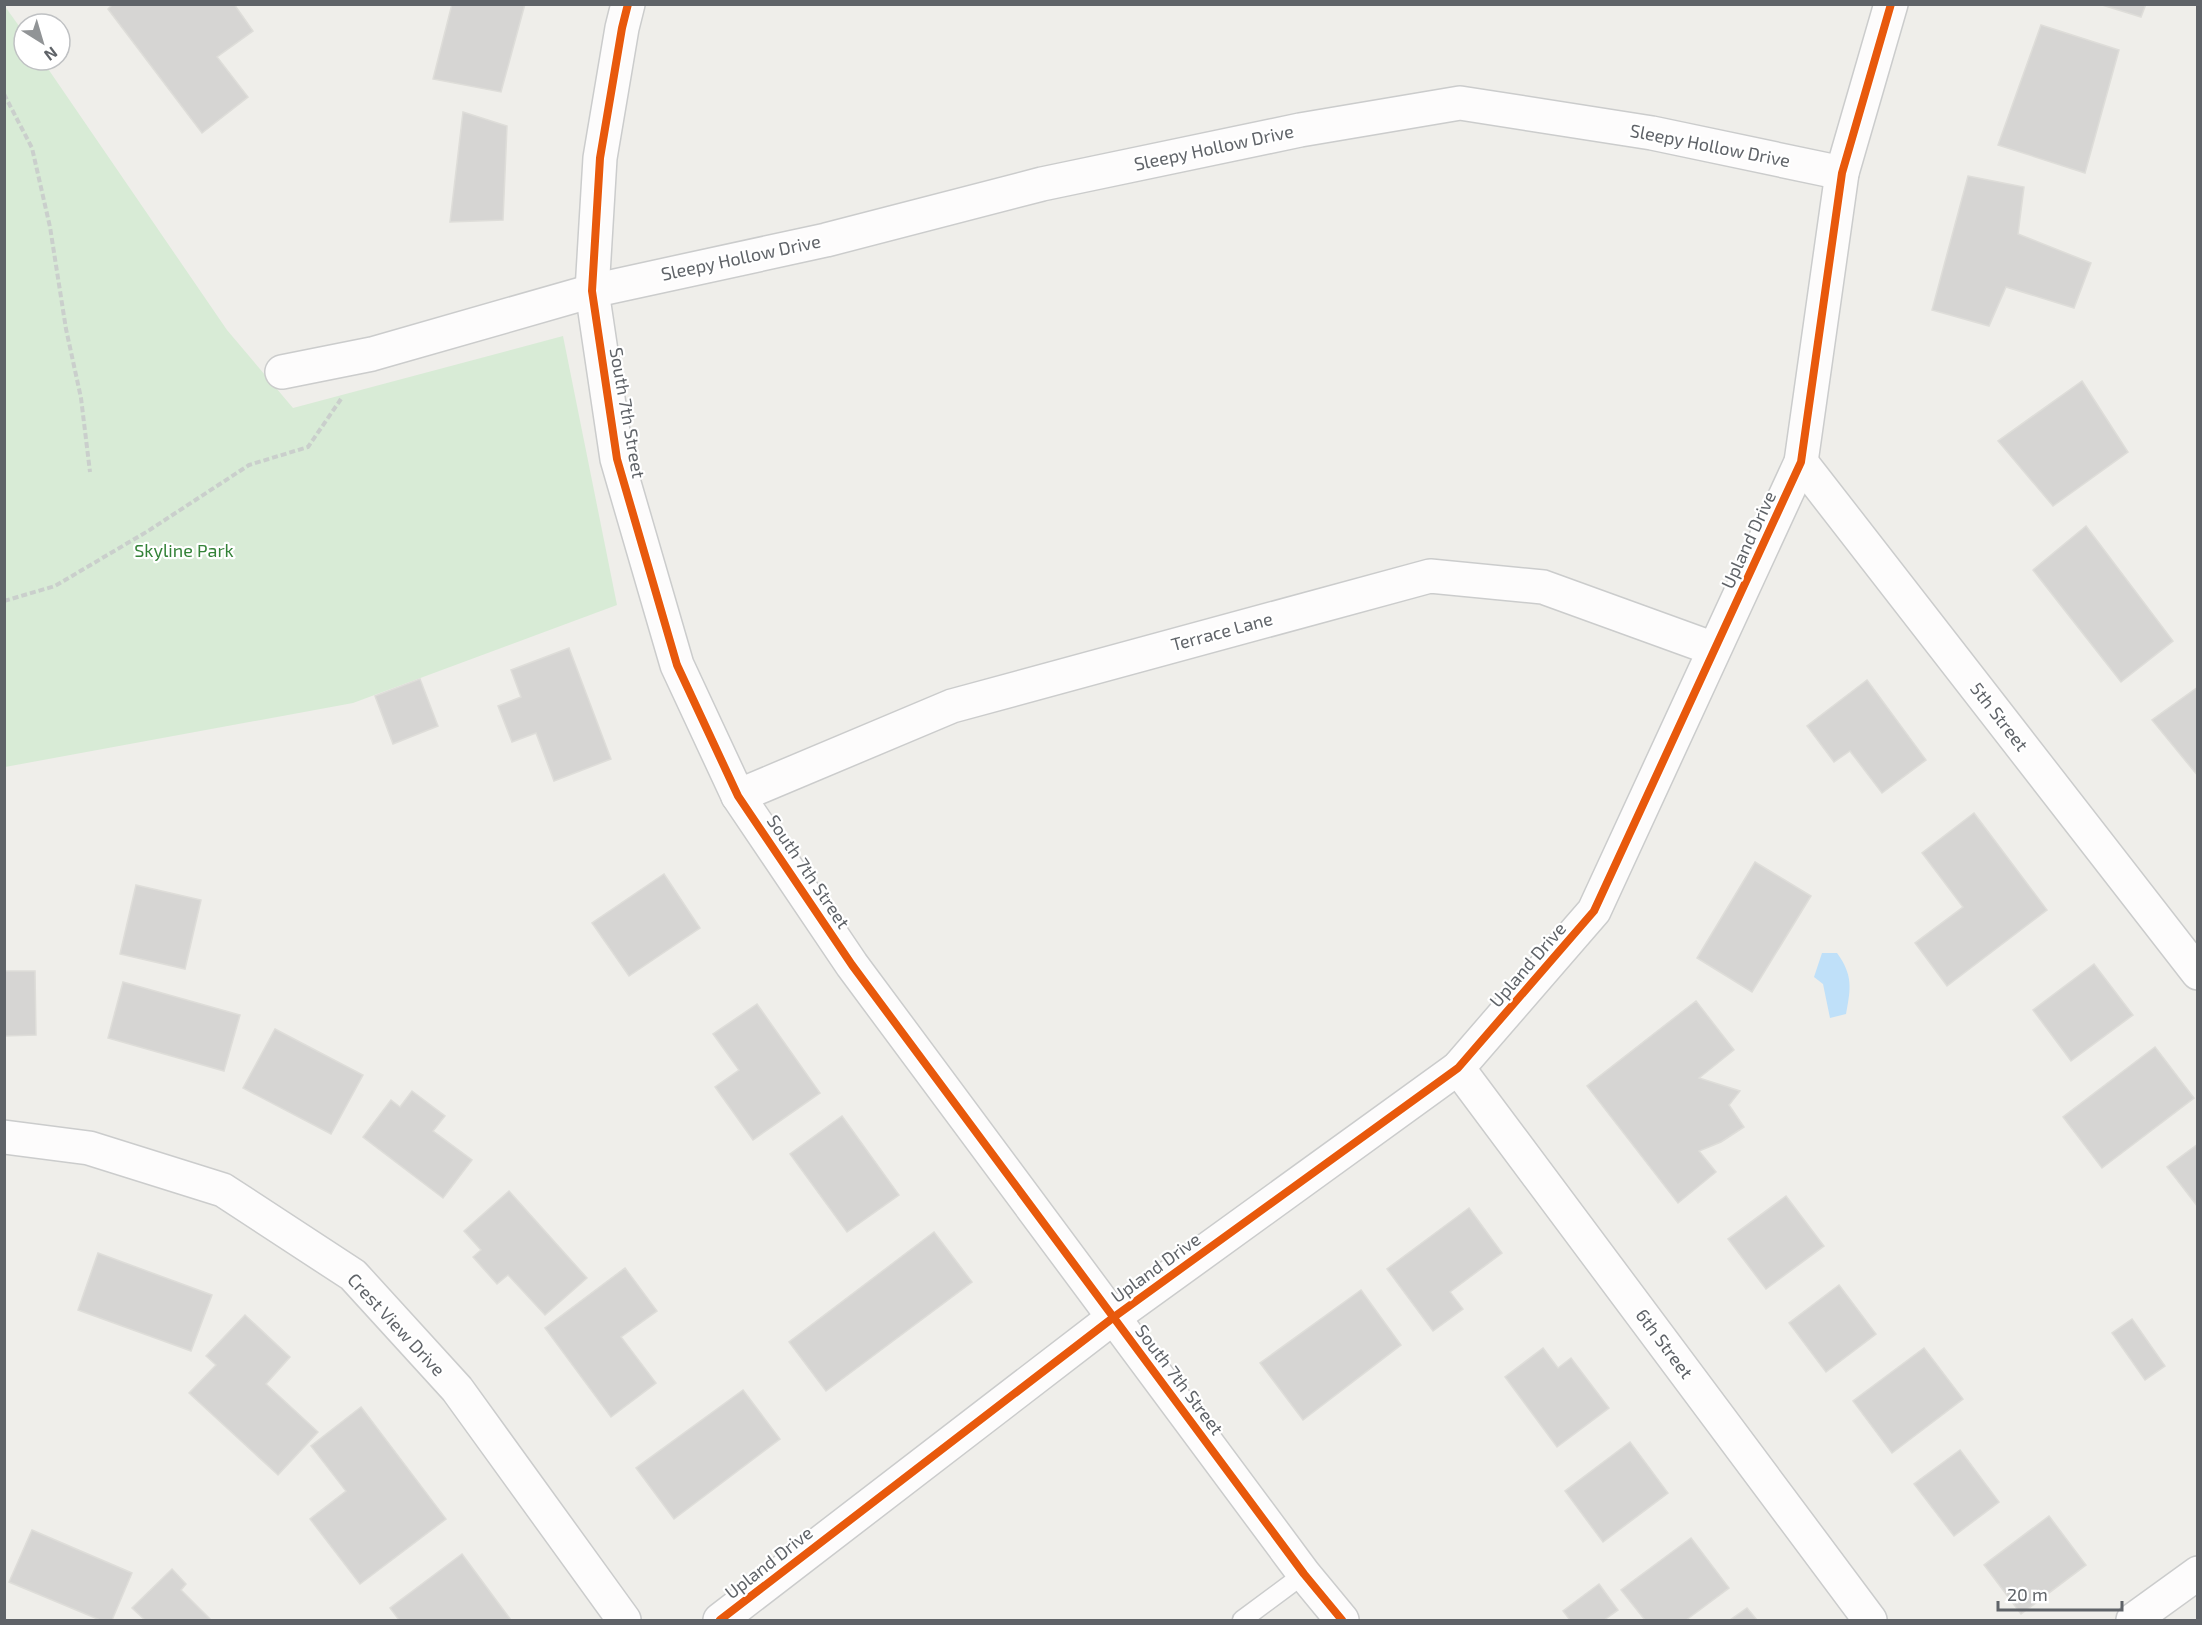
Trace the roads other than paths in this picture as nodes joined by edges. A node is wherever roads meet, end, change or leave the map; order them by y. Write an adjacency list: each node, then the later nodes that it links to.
1 (628, 4): 4 (street, South 7th Street)
2 (1891, 4): 3 (street, Upland Drive)
3 (1842, 173): 4 (street, Sleepy Hollow Drive); 6 (street, Upland Drive)
4 (592, 291): 5 (street, Sleepy Hollow Drive); 8 (street, South 7th Street)
5 (282, 372)
6 (1801, 462): 7 (street, Upland Drive); 9 (street, 5th Street)
7 (1714, 649): 8 (street, Terrace Lane); 10 (street, Upland Drive)
8 (738, 796): 12 (street, South 7th Street)
9 (2198, 973)
10 (1458, 1068): 12 (street, Upland Drive); 19 (street, 6th Street)
11 (4, 1137): 15 (street, Crest View Drive)
12 (1114, 1317): 14 (street, South 7th Street); 16 (street, Upland Drive)
13 (2198, 1573): 20 (street)
14 (1304, 1574): 17 (lane); 18 (street, South 7th Street)
15 (624, 1620)
16 (720, 1620)
17 (1242, 1620)
18 (1342, 1620)
19 (1870, 1620)
20 (2133, 1620)

